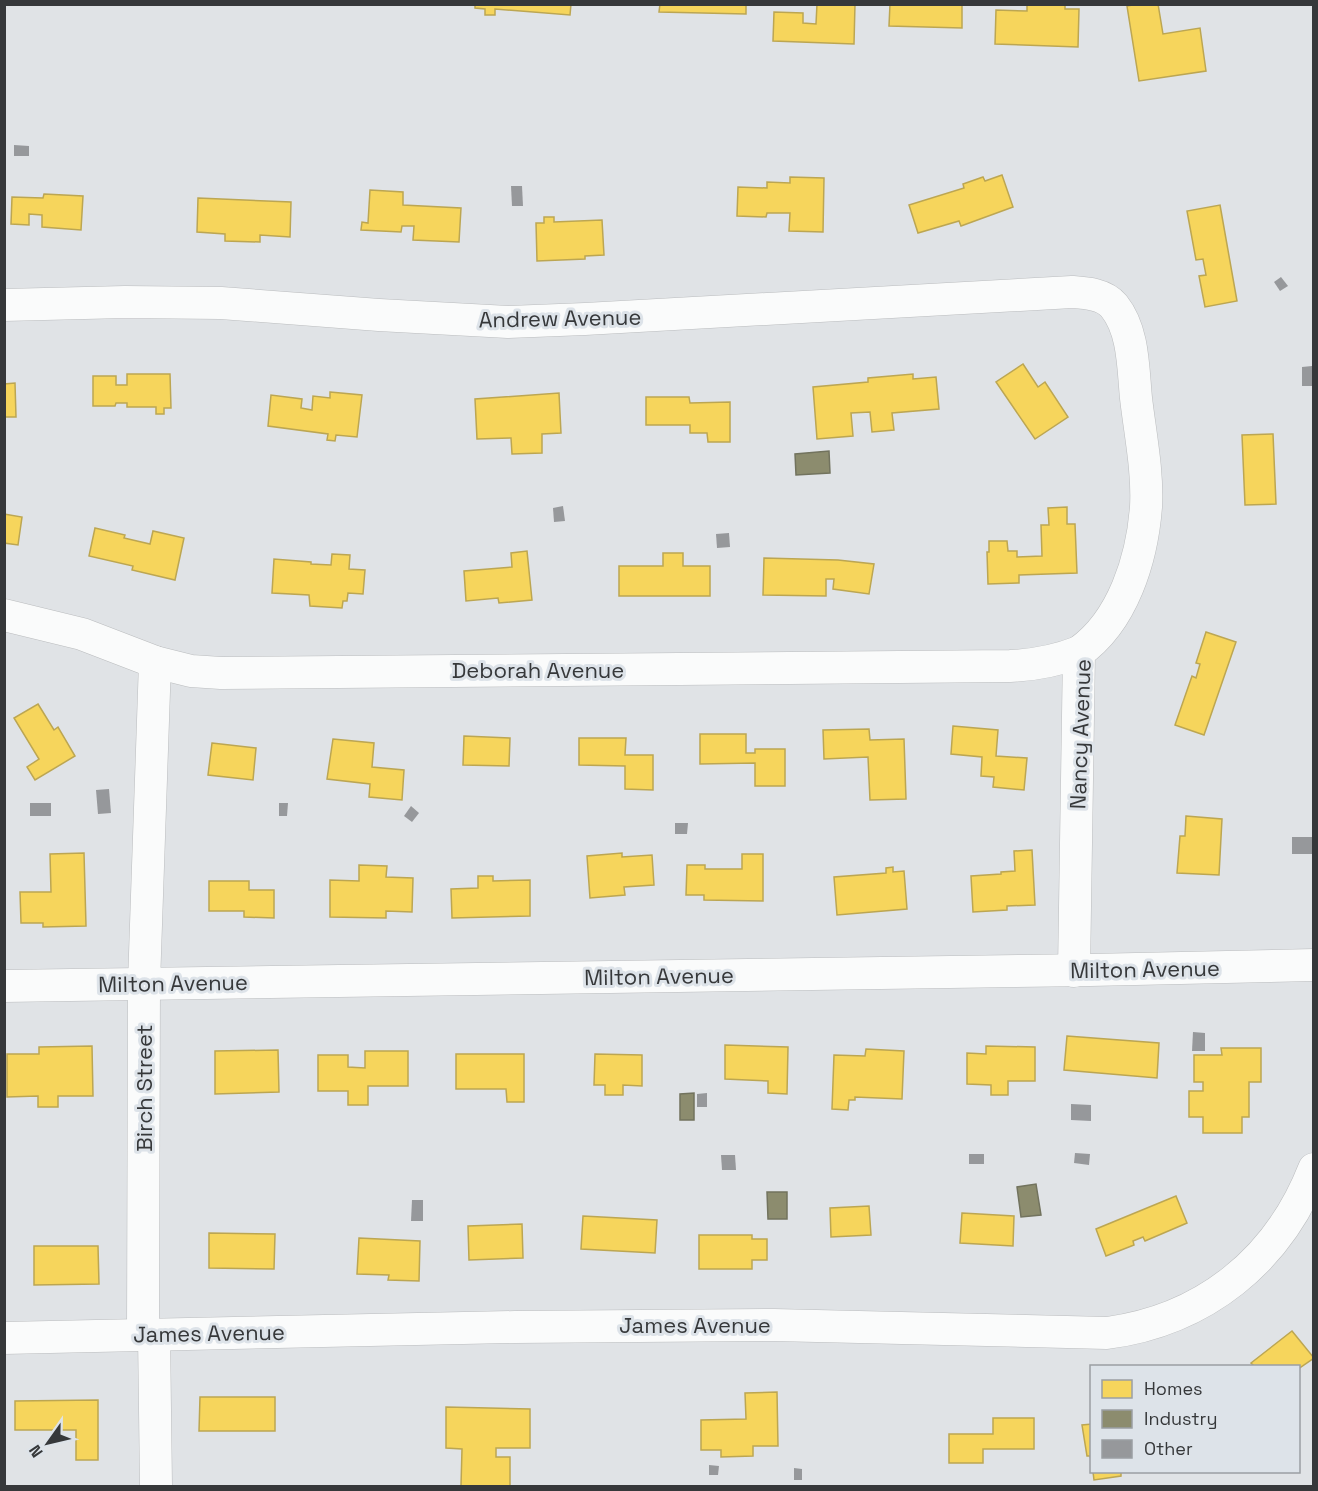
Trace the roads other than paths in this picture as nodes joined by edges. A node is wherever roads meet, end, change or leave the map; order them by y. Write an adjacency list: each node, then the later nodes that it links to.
1 (1112, 304): 2 (street, Andrew Avenue); 4 (street, Nancy Avenue)
2 (4, 305)
3 (4, 615): 5 (street, Deborah Avenue)
4 (1079, 652): 5 (street, Deborah Avenue); 7 (street, Nancy Avenue)
5 (155, 662): 8 (street, Birch Street)
6 (1314, 965): 7 (street, Milton Avenue)
7 (1074, 971): 8 (street, Milton Avenue)
8 (144, 983): 9 (street, Milton Avenue); 11 (street, Birch Street)
9 (4, 986)
10 (1314, 1169): 11 (street, James Avenue)
11 (149, 1334): 12 (street, James Avenue); 13 (street, Birch Street)
12 (4, 1338)
13 (156, 1486)

